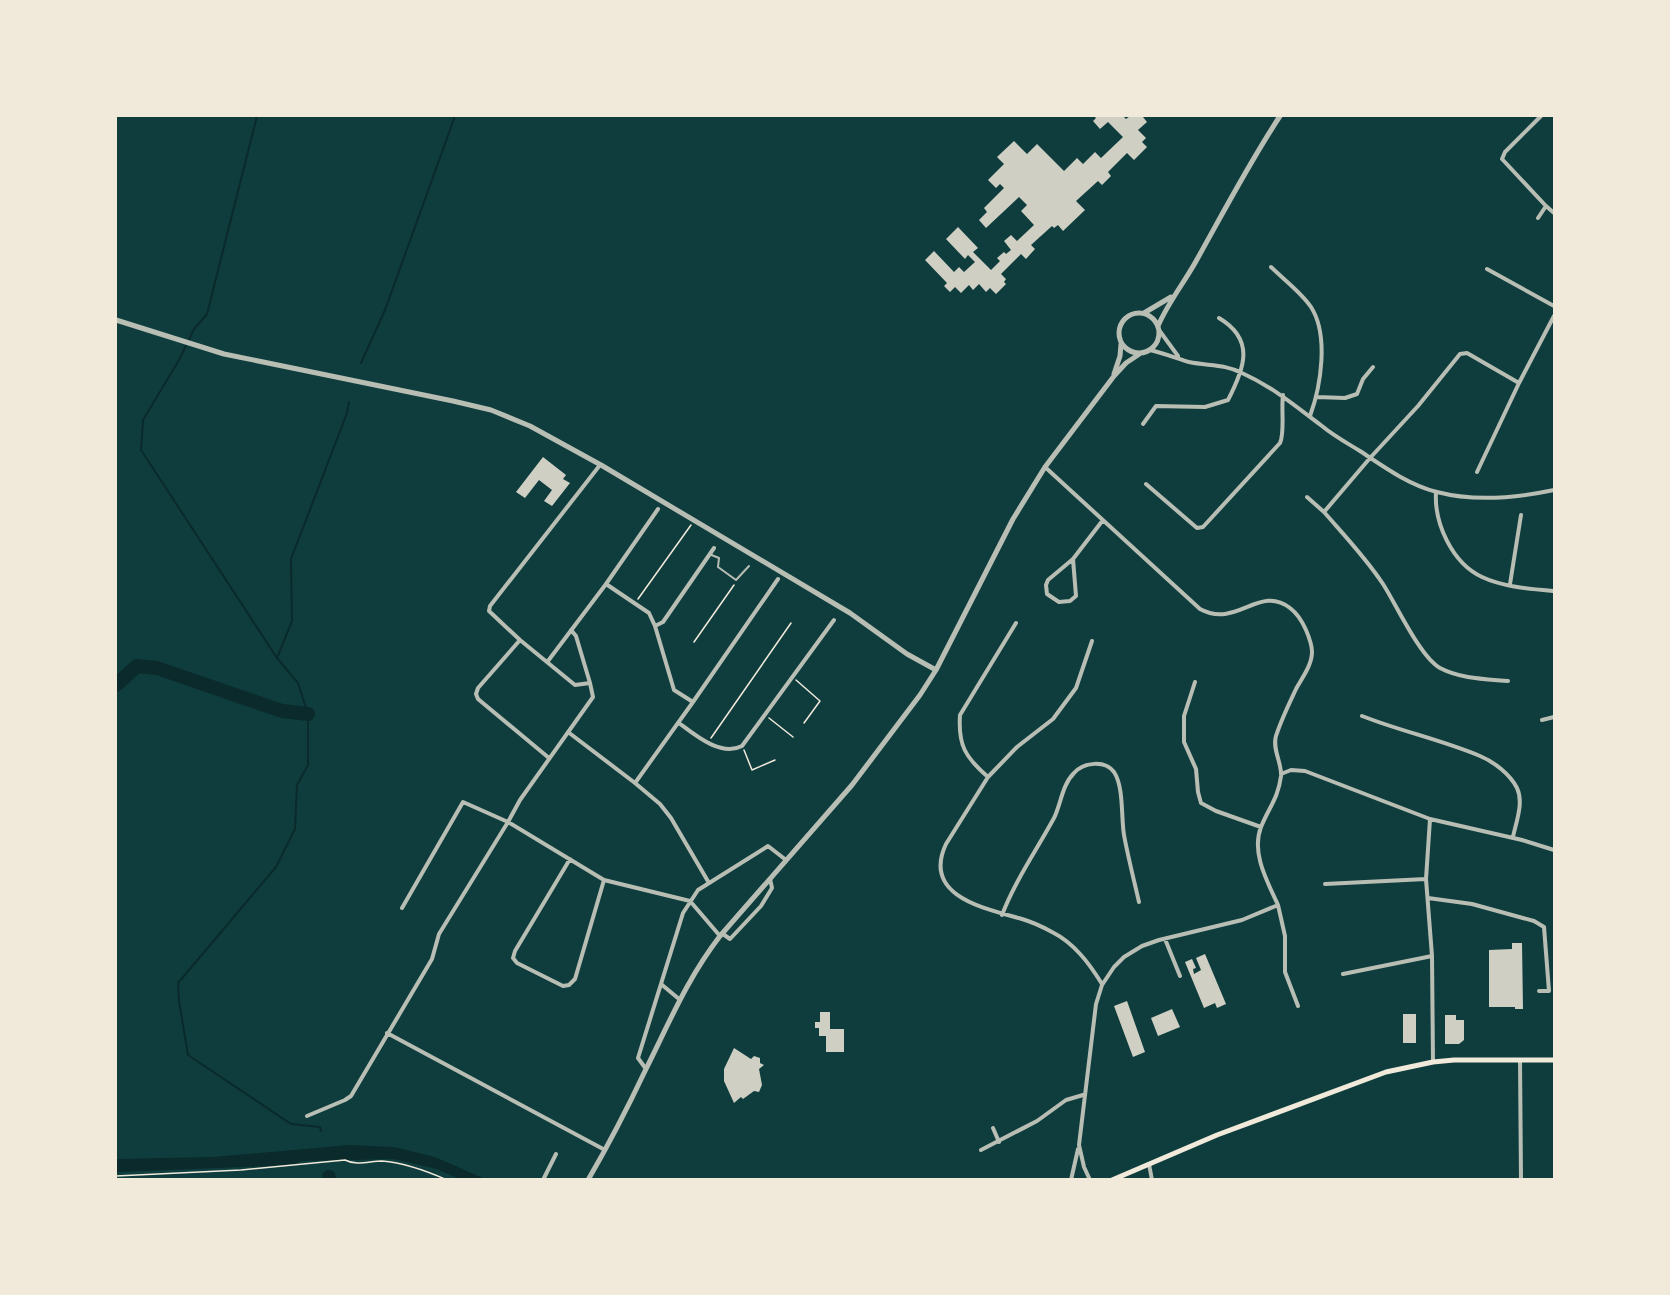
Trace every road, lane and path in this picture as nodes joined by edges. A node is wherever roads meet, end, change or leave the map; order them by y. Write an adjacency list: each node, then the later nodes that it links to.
1 (1280, 116): 8 (street)
2 (1541, 116): 3 (street)
3 (1546, 206): 4 (street); 5 (street)
4 (1554, 213)
5 (1538, 218)
6 (1271, 267): 24 (street)
7 (1487, 269): 9 (street)
8 (1174, 296): 10 (street); 14 (street)
9 (1554, 306)
10 (1144, 313): 14 (street); 15 (street)
11 (1554, 316): 22 (street)
12 (1219, 318): 20 (street)
13 (116, 320): 28 (street)
14 (1158, 328): 16 (street); 18 (street)
15 (1121, 344): 17 (street); 21 (street)
16 (1150, 350): 17 (street); 18 (street)
17 (1141, 353): 21 (street)
18 (1178, 357): 20 (street)
19 (1373, 367): 24 (street)
20 (1242, 372): 23 (street); 26 (street)
21 (1114, 376): 29 (street)
22 (1519, 383): 27 (street); 30 (street)
23 (1283, 395): 25 (street); 31 (street)
24 (1317, 397): 25 (street)
25 (1310, 416): 27 (street)
26 (1143, 424)
27 (1370, 458): 33 (street); 36 (street)
28 (601, 465): 55 (street); 59 (street)
29 (1045, 467): 38 (street); 59 (street)
30 (1478, 472)
31 (1146, 484)
32 (1554, 490): 33 (street)
33 (1436, 492): 46 (street)
34 (1307, 497): 36 (street)
35 (658, 509): 45 (street)
36 (1324, 512): 61 (street)
37 (1521, 515): 46 (street)
38 (1103, 520): 42 (street); 77 (street)
39 (691, 525): 49 (path)
40 (714, 548): 41 (street)
41 (709, 554): 43 (lane); 53 (street)
42 (1073, 559): 42 (street)
43 (748, 566)
44 (778, 579): 64 (street)
45 (606, 584): 53 (street); 54 (street)
46 (1510, 584): 48 (street)
47 (734, 585): 57 (path)
48 (1554, 591)
49 (637, 600)
50 (834, 620): 60 (street)
51 (791, 623): 73 (path)
52 (1016, 623): 78 (street)
53 (655, 626): 64 (street)
54 (571, 630): 58 (street); 63 (street)
55 (520, 640): 58 (street); 75 (street)
56 (1092, 641): 78 (street)
57 (694, 642)
58 (548, 661): 63 (street)
59 (936, 670): 86 (street)
60 (793, 678): 65 (street); 70 (path)
61 (1508, 681)
62 (1195, 682): 82 (street)
63 (590, 683): 71 (street)
64 (693, 702): 69 (street)
65 (766, 715): 72 (path); 74 (street)
66 (1362, 716): 83 (street)
67 (1554, 717): 68 (street)
68 (1542, 720)
69 (679, 723): 73 (street); 79 (street)
70 (804, 723)
71 (568, 732): 75 (street); 79 (street)
72 (793, 737)
73 (706, 743): 74 (street)
74 (742, 746): 76 (path)
75 (549, 758): 81 (street)
76 (775, 760)
77 (1281, 774): 80 (street); 82 (street)
78 (988, 777): 97 (street)
79 (635, 783): 90 (street)
80 (1430, 819): 83 (street); 88 (street)
81 (508, 822): 85 (street); 96 (street); 108 (street)
82 (1261, 827): 95 (street)
83 (1513, 837): 84 (street)
84 (1554, 850)
85 (570, 859): 89 (street); 89 (street)
86 (786, 860): 87 (street); 90 (street)
87 (770, 879): 98 (street); 98 (street)
88 (1426, 879): 91 (street); 92 (street)
89 (604, 880): 93 (street)
90 (709, 883): 93 (street)
91 (1325, 884)
92 (1428, 898): 100 (street); 105 (street)
93 (690, 901): 98 (street); 103 (street)
94 (1139, 902): 97 (street)
95 (1278, 905): 99 (street); 107 (street)
96 (402, 908)
97 (1002, 915): 104 (street)
98 (721, 935): 106 (street)
99 (1165, 939): 102 (street); 104 (street)
100 (1432, 956): 101 (street); 111 (street)
101 (1343, 974)
102 (1180, 976)
103 (661, 984): 106 (street); 112 (street)
104 (1102, 985): 113 (street)
105 (1539, 991)
106 (679, 999): 112 (street)
107 (1298, 1006)
108 (387, 1033): 114 (street); 118 (street)
109 (1520, 1060): 110 (main road); 111 (main road); 130 (street)
110 (1554, 1060)
111 (1433, 1062): 121 (main road)
112 (646, 1069): 118 (street)
113 (1083, 1095): 116 (street); 117 (street)
114 (307, 1116)
115 (993, 1128): 116 (street)
116 (999, 1142): 119 (street)
117 (1079, 1145): 126 (street); 127 (street)
118 (605, 1150): 125 (street)
119 (981, 1150)
120 (556, 1154): 124 (street)
121 (1149, 1164): 128 (main road); 129 (street)
122 (116, 1176): 123 (path)
123 (447, 1179)
124 (543, 1179)
125 (588, 1179)
126 (1071, 1179)
127 (1090, 1179)
128 (1112, 1179)
129 (1152, 1179)
130 (1521, 1179)

